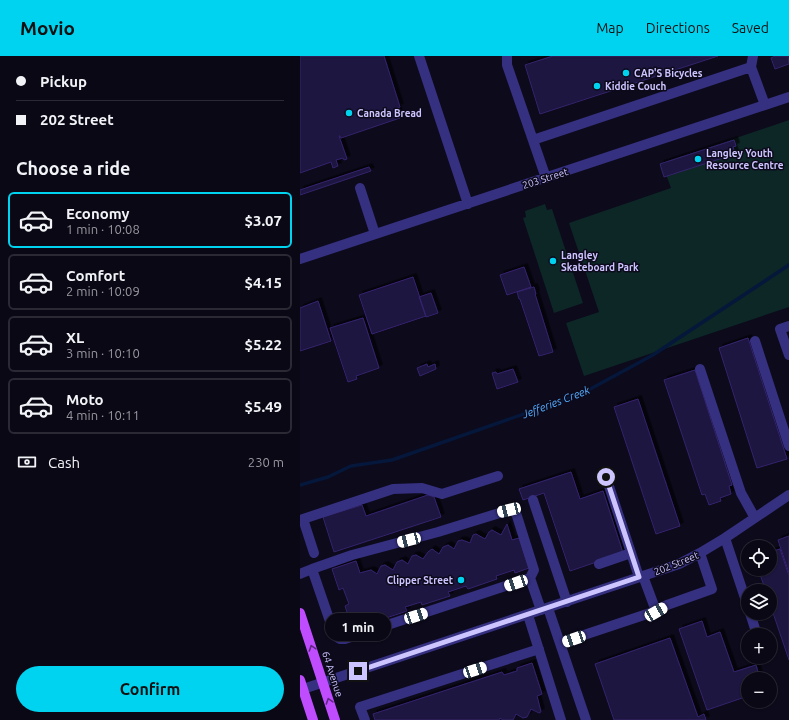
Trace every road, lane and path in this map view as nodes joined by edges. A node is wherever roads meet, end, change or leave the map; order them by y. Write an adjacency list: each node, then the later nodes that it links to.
1 (419, 56): 10 (street)
2 (507, 56): 7 (street)
3 (753, 56): 4 (street)
4 (751, 67): 6 (street); 7 (street)
5 (789, 97): 6 (street, 203 Street)
6 (765, 105): 8 (street, 203 Street)
7 (533, 140): 8 (street)
8 (546, 178): 10 (street, 203 Street)
9 (360, 188): 11 (street)
10 (468, 204): 11 (street, 203 Street)
11 (375, 234): 12 (street, 203 Street)
12 (300, 259)
13 (789, 326): 15 (street)
14 (755, 341): 17 (street)
15 (789, 354)
16 (700, 368): 22 (street)
17 (789, 446)
18 (498, 476): 23 (street)
19 (606, 477): 26 (street)
20 (789, 495): 22 (street, 202 Street)
21 (533, 500): 34 (street)
22 (755, 518): 24 (street, 202 Street)
23 (302, 519): 25 (street)
24 (725, 538): 27 (street, 202 Street); 33 (street)
25 (314, 552)
26 (631, 553): 28 (street); 31 (street)
27 (700, 554): 31 (street, 202 Street); 36 (street)
28 (599, 564)
29 (312, 569): 30 (street); 32 (street); 32 (street)
30 (300, 574)
31 (641, 577): 34 (street, 202 Street); 36 (street)
32 (530, 578): 35 (street)
33 (741, 586)
34 (567, 602): 35 (street, 202 Street)
35 (545, 609): 38 (street, 202 Street); 39 (street)
36 (656, 612): 39 (street)
37 (300, 613): 41 (main road, 64 Avenue, one-way to 37)
38 (528, 615): 40 (street); 41 (street, 202 Street)
39 (560, 644): 47 (street)
40 (539, 650): 45 (street); 46 (street)
41 (323, 683): 42 (street, 202 Street); 44 (main road, 64 Avenue, one-way to 41)
42 (301, 686): 43 (main road)
43 (313, 720)
44 (335, 720)
45 (365, 720)
46 (562, 720)
47 (586, 720)

